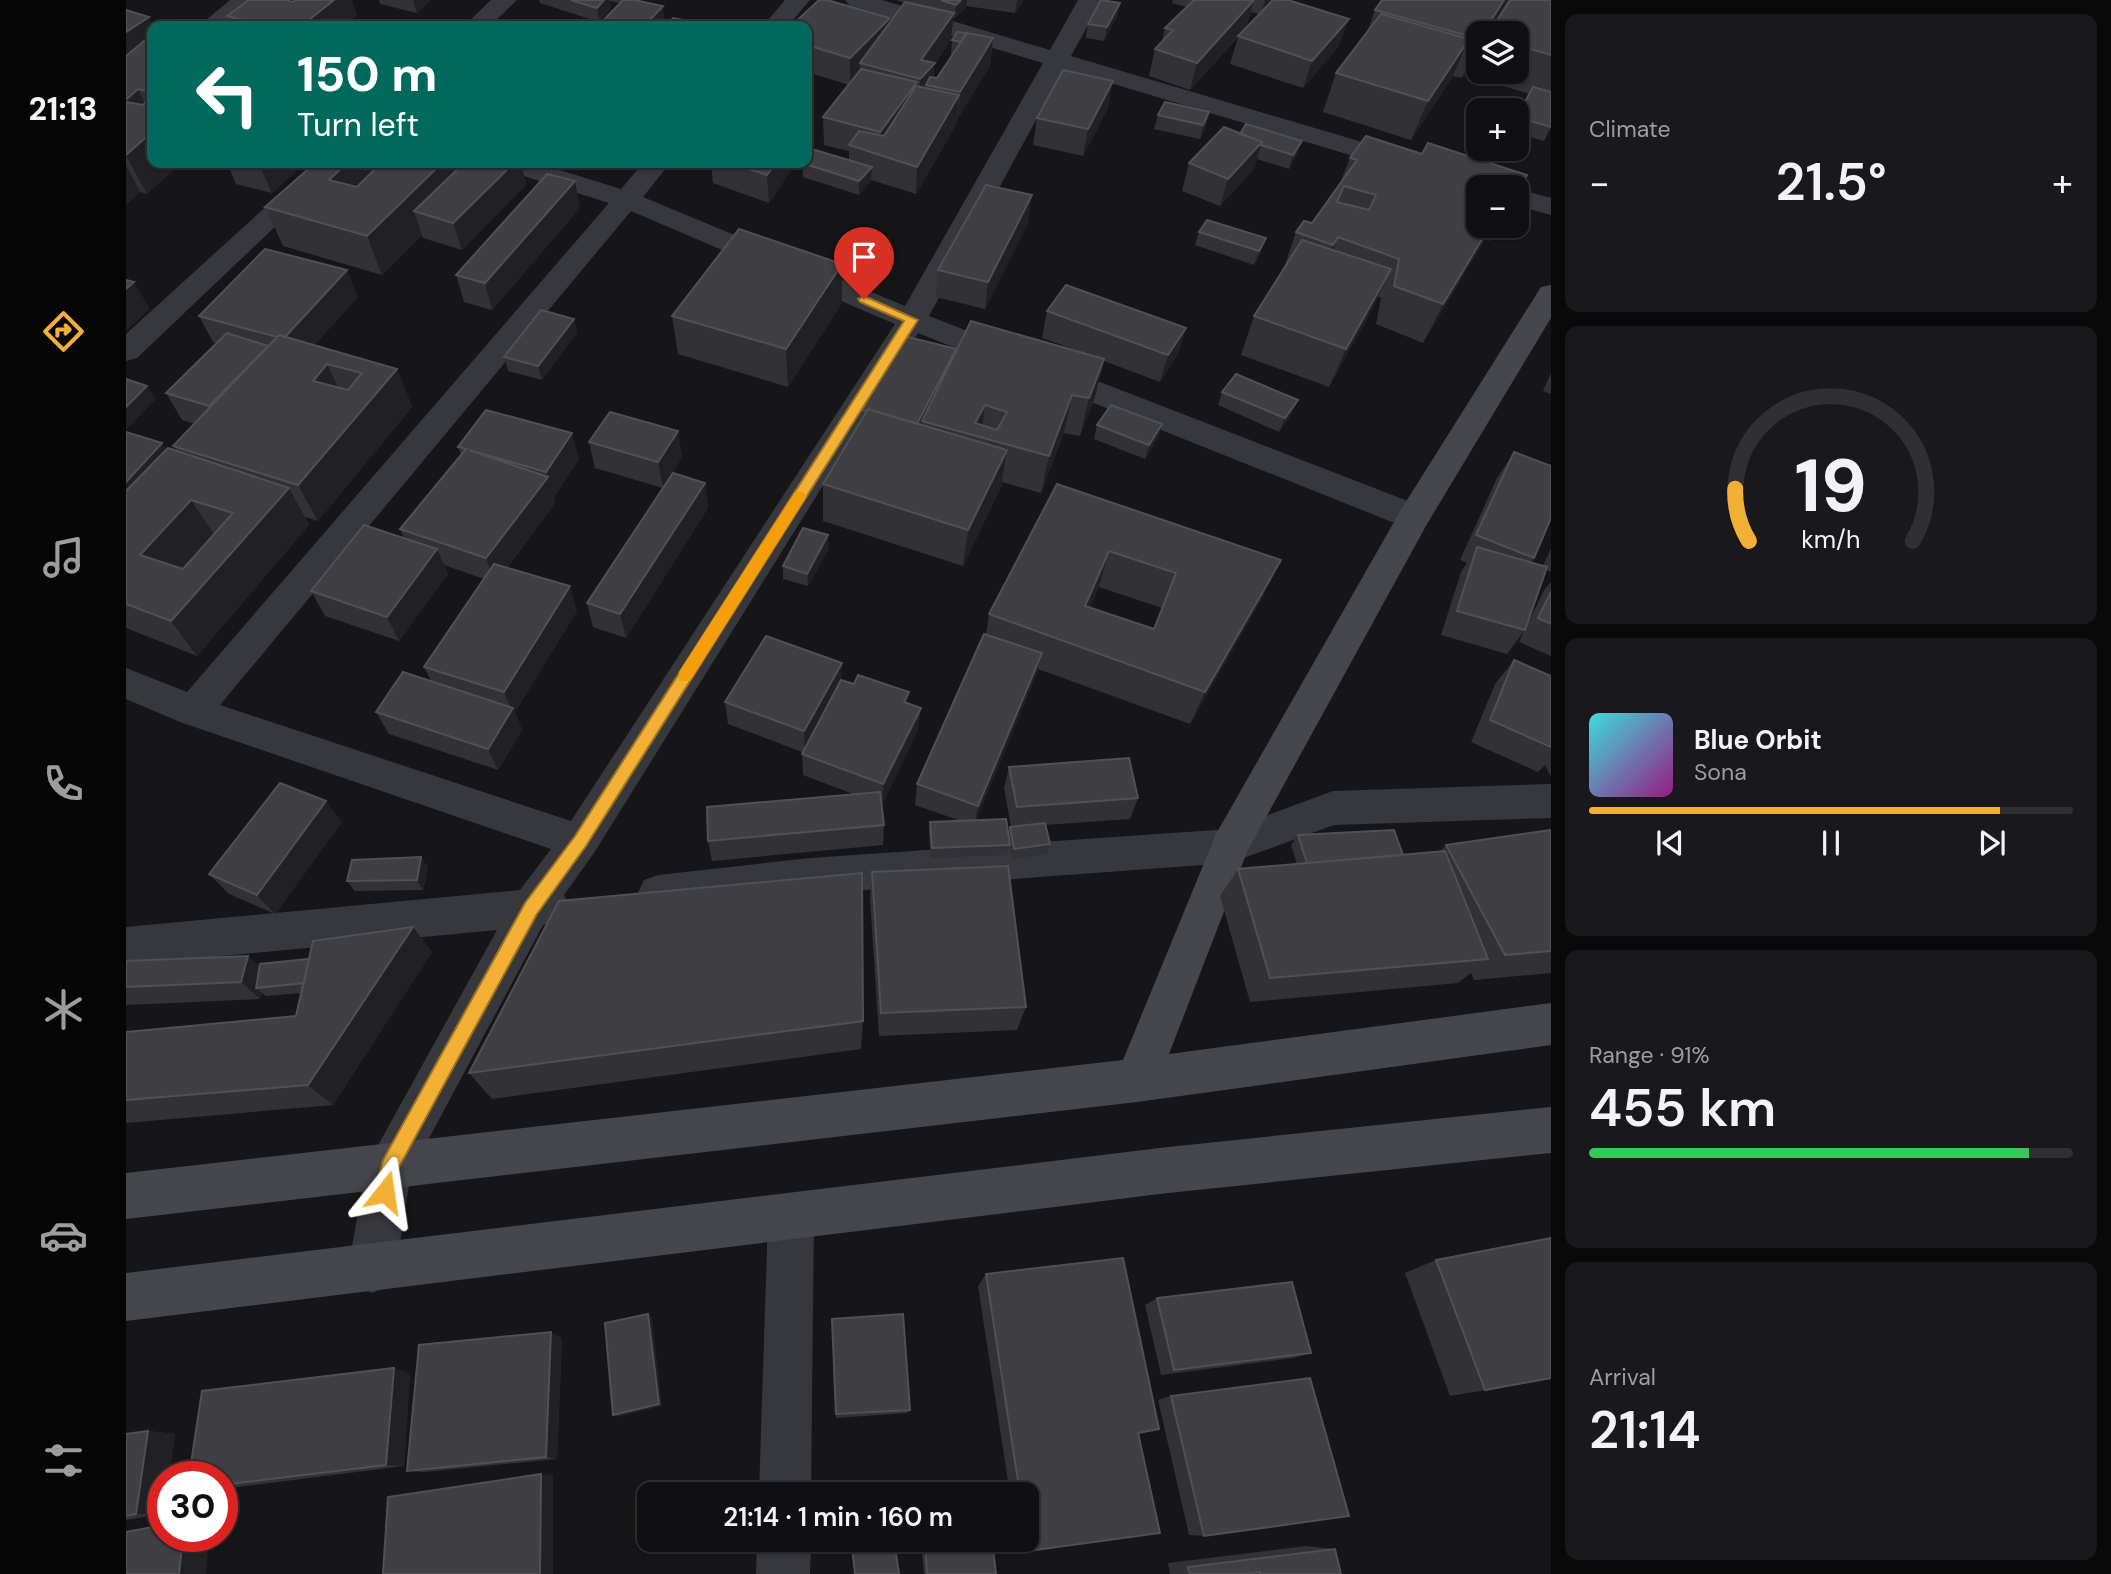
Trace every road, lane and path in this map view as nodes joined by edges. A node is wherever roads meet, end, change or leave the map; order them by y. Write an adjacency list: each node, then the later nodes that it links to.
1 (244, 0): 6 (street)
2 (505, 0): 7 (street)
3 (798, 0): 8 (street)
4 (857, 0): 9 (street)
5 (1090, 0): 9 (street)
6 (217, 21)
7 (482, 21)
8 (779, 21)
9 (1057, 59): 13 (street); 18 (street)
10 (324, 168): 19 (street)
11 (527, 168): 14 (street)
12 (653, 168): 14 (street)
13 (1466, 181)
14 (625, 199): 18 (street); 22 (street)
15 (1529, 201): 16 (street)
16 (1551, 207)
17 (1551, 294): 20 (main road)
18 (912, 320): 20 (street); 24 (street)
19 (126, 351)
20 (1414, 517): 25 (main road)
21 (126, 683): 22 (street)
22 (193, 711): 24 (street)
23 (1551, 801): 25 (street)
24 (580, 841): 28 (street)
25 (1230, 846): 26 (street); 31 (main road)
26 (624, 897)
27 (584, 902): 28 (street)
28 (531, 908): 29 (street); 33 (street)
29 (126, 946)
30 (1551, 1024): 31 (main road)
31 (1137, 1080): 33 (main road)
32 (1551, 1130): 35 (main road)
33 (389, 1167): 34 (main road); 36 (street)
34 (126, 1196)
35 (791, 1216): 36 (main road); 38 (street)
36 (372, 1269): 37 (main road)
37 (126, 1297)
38 (785, 1482)
39 (784, 1552): 40 (street)
40 (783, 1574)

